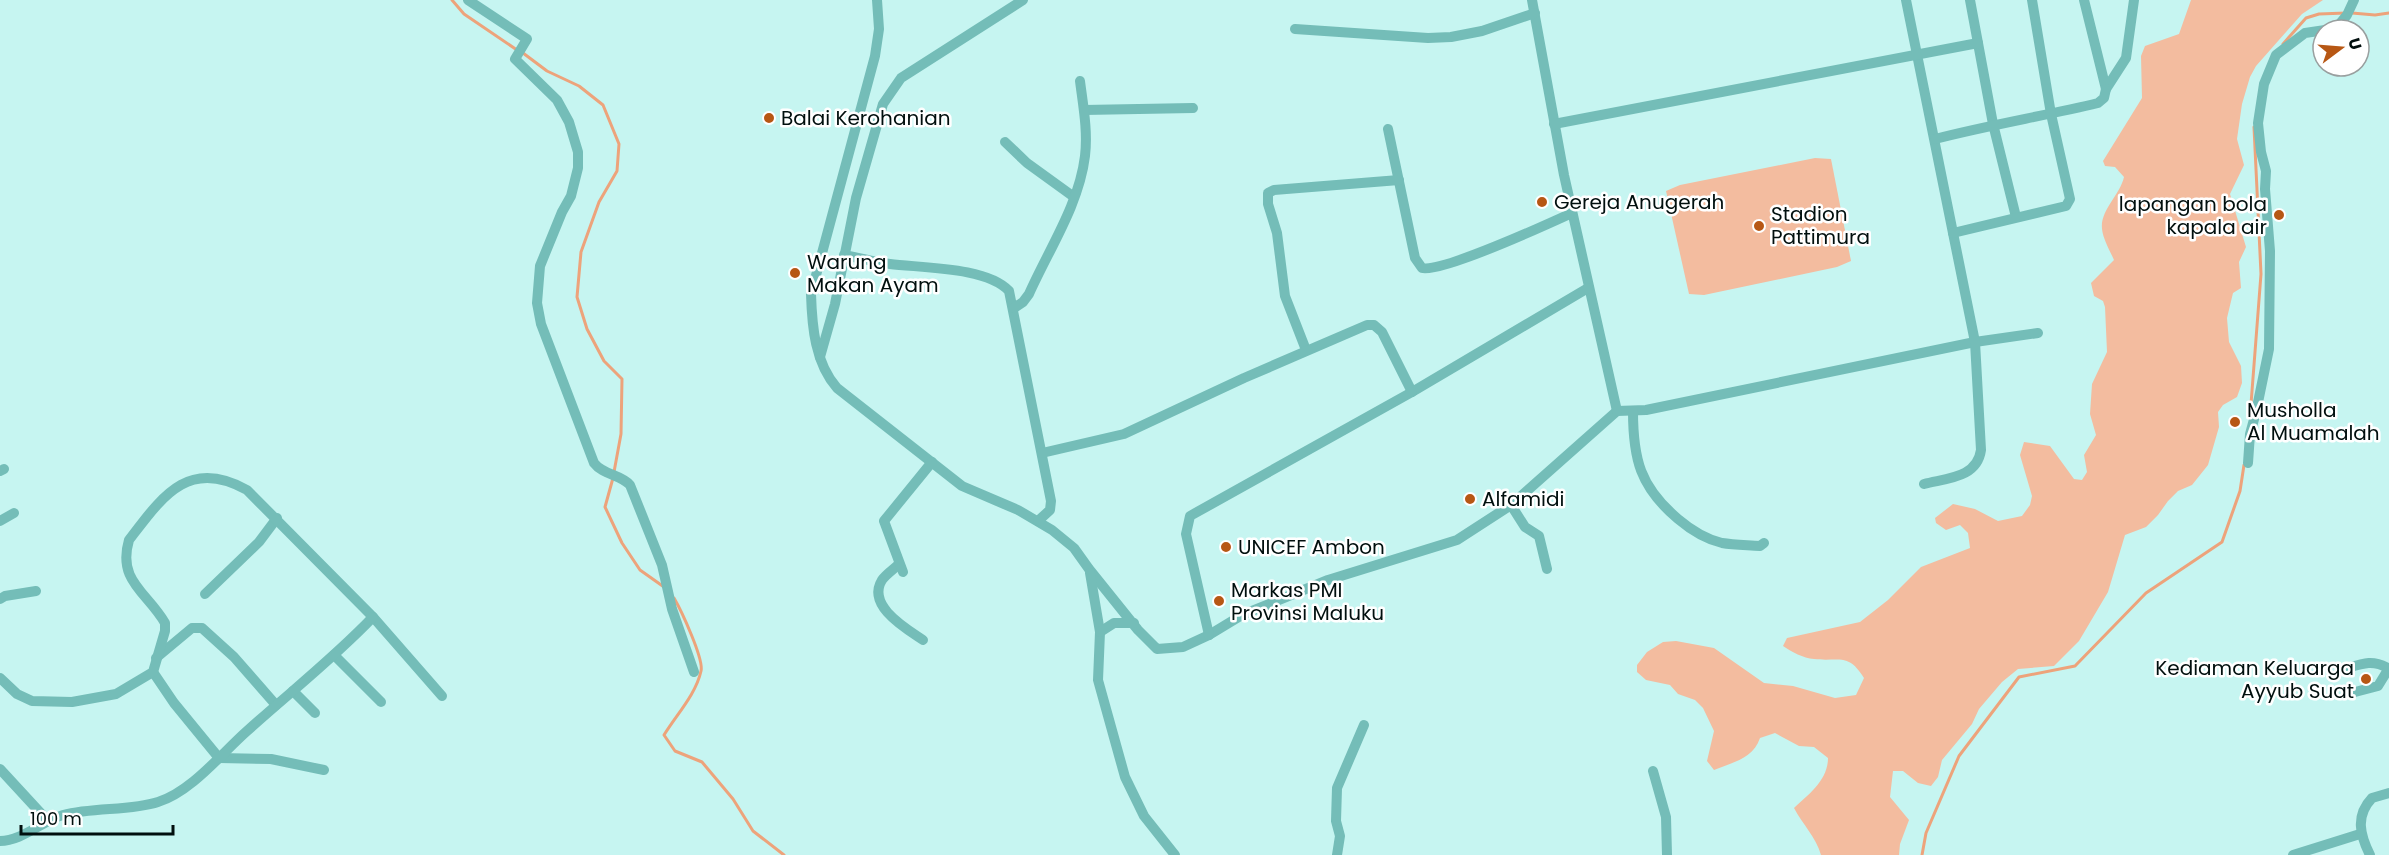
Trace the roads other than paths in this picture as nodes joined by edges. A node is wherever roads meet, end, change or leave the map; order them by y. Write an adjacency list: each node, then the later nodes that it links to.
1 (468, 0): 65 (street)
2 (877, 0): 36 (street)
3 (1023, 0): 30 (street)
4 (1532, 0): 11 (street)
5 (1906, 0): 14 (street)
6 (1970, 0): 13 (street)
7 (2032, 0): 19 (street)
8 (2084, 0): 16 (street)
9 (2134, 0): 16 (street)
10 (2354, 0): 42 (street)
11 (1535, 13): 12 (street); 20 (street)
12 (1294, 29)
13 (1978, 43): 14 (street); 21 (street)
14 (1918, 54): 20 (street); 23 (street)
15 (1080, 81): 18 (street)
16 (2106, 89): 19 (street)
17 (1193, 108): 18 (street)
18 (1084, 110): 26 (street)
19 (2051, 114): 21 (street); 28 (street)
20 (1554, 124): 27 (street)
21 (1993, 124): 23 (street); 28 (street)
22 (1388, 129): 25 (street)
23 (1935, 139): 29 (street)
24 (1005, 142): 26 (street)
25 (1399, 180): 27 (street); 35 (street)
26 (1074, 197): 32 (street)
27 (1572, 213): 31 (street)
28 (2016, 217): 29 (street)
29 (1953, 233): 34 (street)
30 (844, 255): 32 (street); 36 (street)
31 (1588, 288): 37 (street); 38 (street)
32 (1014, 308): 40 (street)
33 (2038, 333): 34 (street)
34 (1975, 342): 39 (street); 43 (street)
35 (1306, 350): 37 (street); 40 (street)
36 (819, 358): 41 (street)
37 (1412, 392): 58 (street)
38 (1617, 411): 39 (street); 44 (street)
39 (1633, 411): 49 (street)
40 (1042, 453): 48 (street)
41 (932, 462): 48 (street); 59 (street)
42 (2248, 463)
43 (1924, 484)
44 (1511, 505): 50 (street); 58 (street)
45 (14, 513): 47 (street)
46 (277, 518): 53 (street); 55 (street); 61 (street)
47 (0, 521)
48 (1038, 521): 51 (street)
49 (1764, 543)
50 (1547, 568)
51 (1089, 569): 56 (street); 57 (street)
52 (36, 591): 54 (street)
53 (205, 594)
54 (0, 599)
55 (373, 617): 60 (street); 69 (street)
56 (1134, 623): 57 (street); 58 (street)
57 (1100, 632): 83 (street)
58 (1209, 635)
59 (923, 640)
60 (334, 655): 67 (street); 70 (street)
61 (156, 658): 64 (street); 71 (street)
62 (2348, 668): 63 (street)
63 (2388, 668): 68 (street)
64 (153, 672): 66 (street); 74 (street)
65 (694, 672)
66 (0, 678)
67 (293, 691): 71 (street); 72 (street)
68 (2355, 692)
69 (442, 696)
70 (381, 702)
71 (276, 705): 74 (street)
72 (315, 713)
73 (1364, 725): 84 (street)
74 (219, 758): 76 (street); 79 (street)
75 (0, 769): 79 (street)
76 (324, 770)
77 (1653, 771): 85 (street)
78 (2389, 793): 80 (street)
79 (47, 820): 81 (street)
80 (2360, 834): 82 (street); 87 (street)
81 (0, 841)
82 (2319, 850): 86 (street)
83 (1175, 855)
84 (1337, 855)
85 (1667, 855)
86 (2293, 855)
87 (2370, 855)

